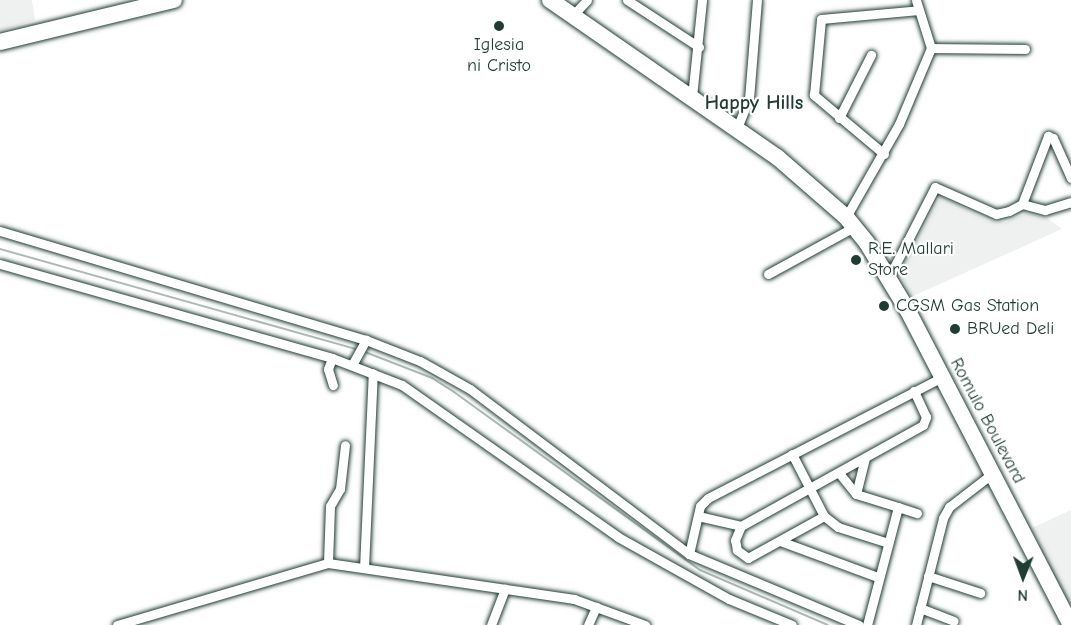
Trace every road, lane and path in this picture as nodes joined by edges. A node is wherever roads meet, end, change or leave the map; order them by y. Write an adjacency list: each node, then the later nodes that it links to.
1 (174, 0): 10 (highway)
2 (550, 0): 9 (highway, Romulo Boulevard)
3 (586, 0): 9 (street)
4 (627, 0): 11 (street)
5 (702, 0): 11 (street)
6 (756, 0): 17 (street)
7 (916, 0): 8 (street)
8 (919, 10): 12 (street); 16 (street)
9 (574, 14): 15 (highway, Romulo Boulevard)
10 (0, 42)
11 (699, 46): 15 (street)
12 (931, 48): 13 (street); 18 (street)
13 (1025, 49)
14 (871, 55): 16 (street)
15 (692, 97): 17 (highway, Romulo Boulevard)
16 (839, 118): 18 (street)
17 (737, 128): 22 (highway, Romulo Boulevard)
18 (884, 154): 22 (street)
19 (1071, 178): 21 (street)
20 (1071, 202): 21 (street)
21 (1022, 204): 26 (street)
22 (850, 222): 25 (street); 26 (highway, Romulo Boulevard)
23 (0, 231): 27 (street)
24 (0, 264): 28 (street)
25 (768, 274)
26 (889, 277): 31 (highway, Romulo Boulevard)
27 (366, 340): 29 (street); 48 (street)
28 (332, 358): 29 (street); 32 (street)
29 (352, 365): 30 (street)
30 (373, 373): 50 (street); 62 (street)
31 (942, 377): 33 (street); 38 (highway, Romulo Boulevard)
32 (333, 385)
33 (914, 391): 35 (street); 36 (street)
34 (345, 445): 49 (street)
35 (792, 454): 39 (street); 43 (street)
36 (865, 458): 37 (street); 40 (street)
37 (839, 472): 39 (street); 40 (street)
38 (993, 473): 51 (street); 66 (highway, Romulo Boulevard)
39 (809, 488): 44 (street); 45 (street)
40 (856, 494): 41 (street)
41 (898, 507): 42 (street); 47 (street)
42 (917, 513)
43 (698, 516): 45 (street); 48 (street)
44 (824, 516): 46 (street); 47 (street)
45 (741, 526): 46 (street)
46 (780, 541): 52 (street)
47 (888, 543): 52 (street)
48 (689, 554): 63 (street)
49 (328, 563): 50 (street); 58 (street)
50 (364, 568): 53 (street)
51 (928, 576): 54 (street); 56 (street)
52 (878, 577): 64 (street)
53 (505, 589): 55 (street); 59 (street)
54 (980, 593)
55 (596, 607): 60 (street); 61 (street)
56 (920, 608): 57 (street); 65 (street)
57 (954, 621)
58 (117, 625)
59 (490, 625)
60 (588, 625)
61 (645, 625)
62 (792, 625)
63 (859, 625)
64 (867, 625)
65 (916, 625)
66 (1071, 625)

